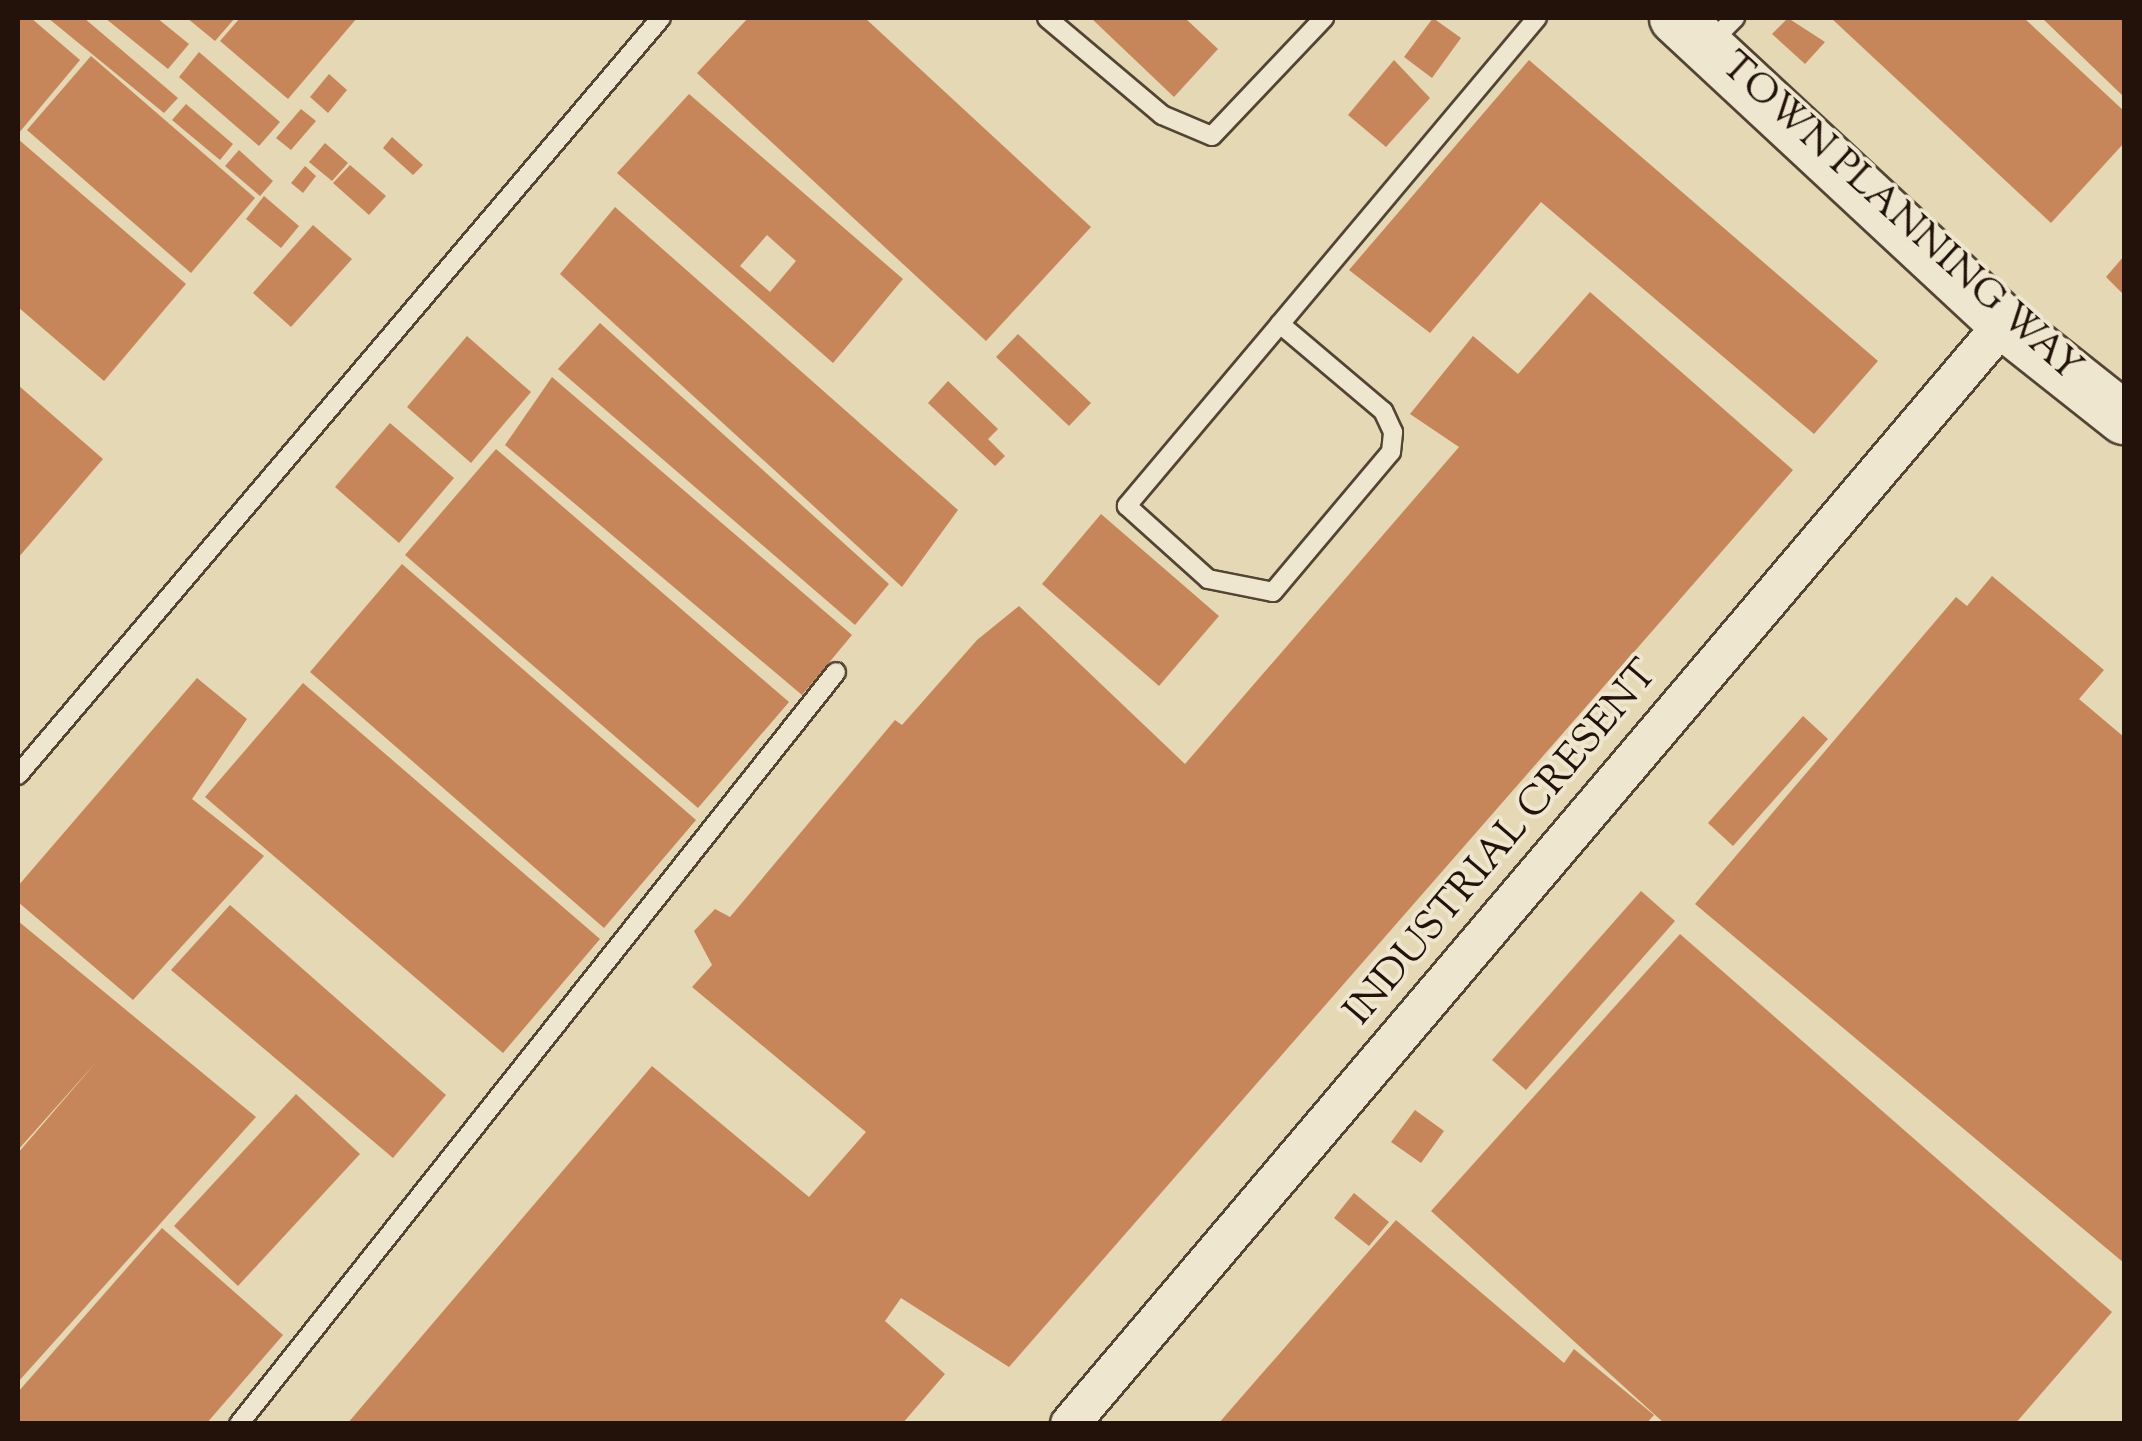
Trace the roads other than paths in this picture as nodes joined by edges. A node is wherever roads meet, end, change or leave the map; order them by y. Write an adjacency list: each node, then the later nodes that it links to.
1 (661, 18): 10 (lane)
2 (1047, 18): 3 (lane)
3 (1324, 18)
4 (1537, 18): 7 (lane)
5 (1706, 26): 6 (main road, TOWN PLANNING WAY)
6 (2004, 323): 8 (main road, TOWN PLANNING WAY); 12 (street, INDUSTRIAL CRESENT)
7 (1280, 324): 7 (lane)
8 (2124, 418)
9 (836, 672): 11 (lane)
10 (18, 775)
11 (238, 1424)
12 (1070, 1424)

